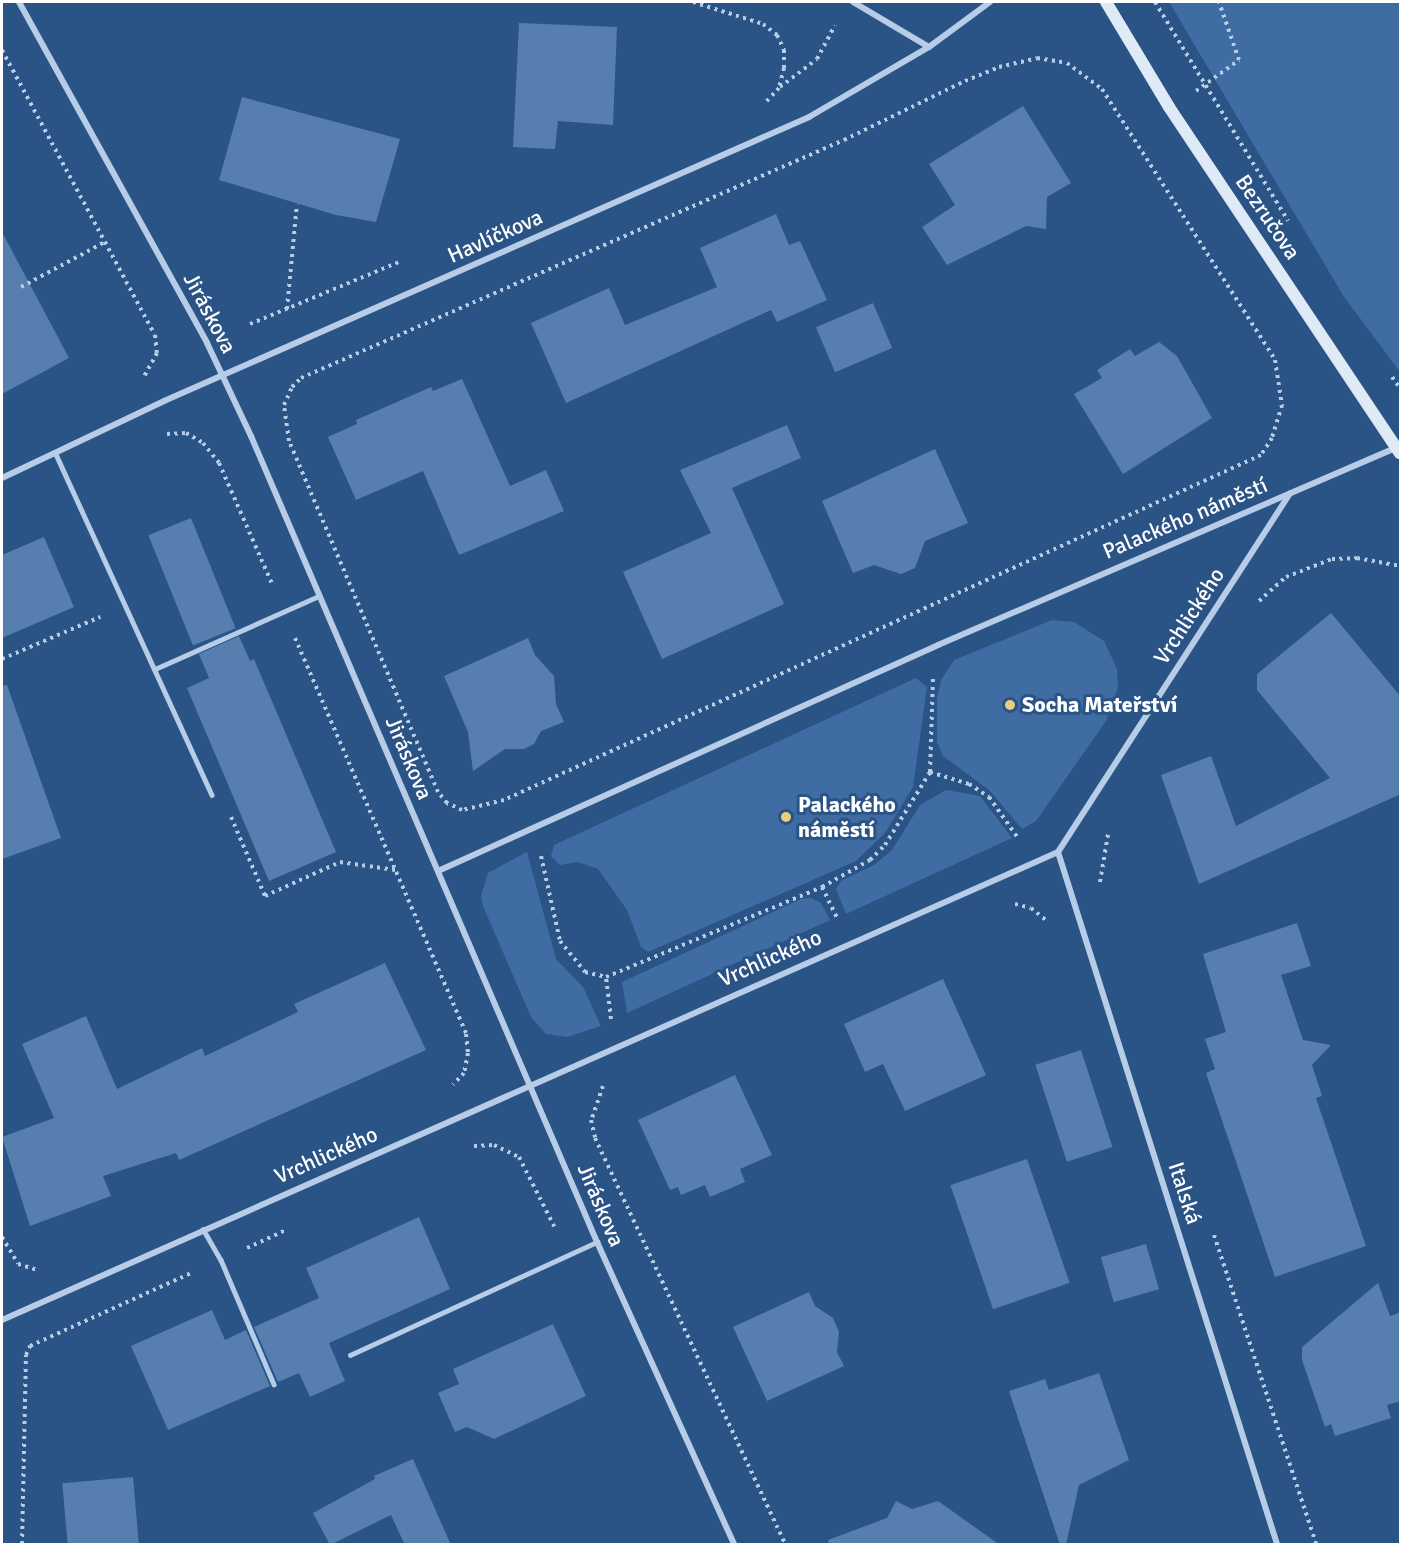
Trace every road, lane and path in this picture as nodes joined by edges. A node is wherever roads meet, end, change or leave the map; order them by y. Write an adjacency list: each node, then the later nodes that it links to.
1 (19, 2): 24 (street, Jiráskova)
2 (693, 2): 12 (path)
3 (853, 2): 9 (street)
4 (990, 2): 9 (street, Havlíčkova)
5 (1106, 2): 13 (street, Bezručova)
6 (1155, 2): 11 (path)
7 (1219, 2): 11 (path)
8 (837, 21): 12 (path)
9 (928, 47): 24 (street, Havlíčkova)
10 (2, 50): 17 (path)
11 (1205, 85): 13 (path); 16 (path)
12 (779, 88): 14 (path)
13 (1169, 107): 28 (street, Bezručova)
14 (759, 109)
15 (297, 204): 20 (path)
16 (1291, 226)
17 (105, 242): 19 (path); 25 (path)
18 (408, 258): 20 (path)
19 (21, 287)
20 (287, 309): 21 (path)
21 (250, 324)
22 (1275, 360): 22 (path)
23 (1387, 370): 26 (path)
24 (223, 375): 29 (street, Havlíčkova); 33 (street, Jiráskova)
25 (137, 383)
26 (1401, 388)
27 (156, 439): 36 (path)
28 (1398, 451): 31 (street)
29 (55, 452): 30 (street, Havlíčkova); 35 (lane)
30 (2, 478)
31 (1290, 493): 37 (street, Palackého náměstí); 45 (street, Vrchlického)
32 (1401, 566): 34 (path)
33 (319, 596): 36 (lane); 48 (street, Jiráskova)
34 (1256, 605)
35 (127, 606): 38 (path); 39 (lane)
36 (284, 612): 39 (lane); 47 (path)
37 (938, 645): 40 (path); 43 (street, Palackého náměstí)
38 (2, 659)
39 (155, 669): 41 (lane)
40 (930, 772): 46 (path); 53 (path)
41 (212, 795)
42 (227, 808): 47 (path)
43 (528, 831): 48 (street, Palackého náměstí); 53 (path)
44 (1110, 831): 49 (path)
45 (1058, 852): 46 (street, Vrchlického); 73 (street, Italská)
46 (1030, 864): 51 (path); 54 (street, Vrchlického)
47 (395, 870): 57 (path)
48 (438, 871): 56 (street, Jiráskova)
49 (1102, 892)
50 (1012, 903): 51 (path)
51 (1045, 918): 52 (path)
52 (1049, 925)
53 (606, 977): 54 (path)
54 (617, 1045): 56 (street, Vrchlického)
55 (612, 1081): 72 (path)
56 (529, 1084): 60 (street, Vrchlického); 63 (street, Jiráskova)
57 (444, 1089)
58 (467, 1149): 64 (path)
59 (296, 1225): 65 (path)
60 (203, 1229): 65 (lane); 67 (street, Vrchlického)
61 (1212, 1229): 74 (path)
62 (2, 1237): 66 (path)
63 (597, 1242): 64 (lane); 71 (street, Jiráskova)
64 (568, 1256): 68 (lane)
65 (221, 1260): 69 (lane); 70 (path)
66 (44, 1270)
67 (2, 1320)
68 (350, 1355)
69 (274, 1384)
70 (22, 1545)
71 (734, 1545)
72 (784, 1545)
73 (1277, 1545)
74 (1316, 1545)

